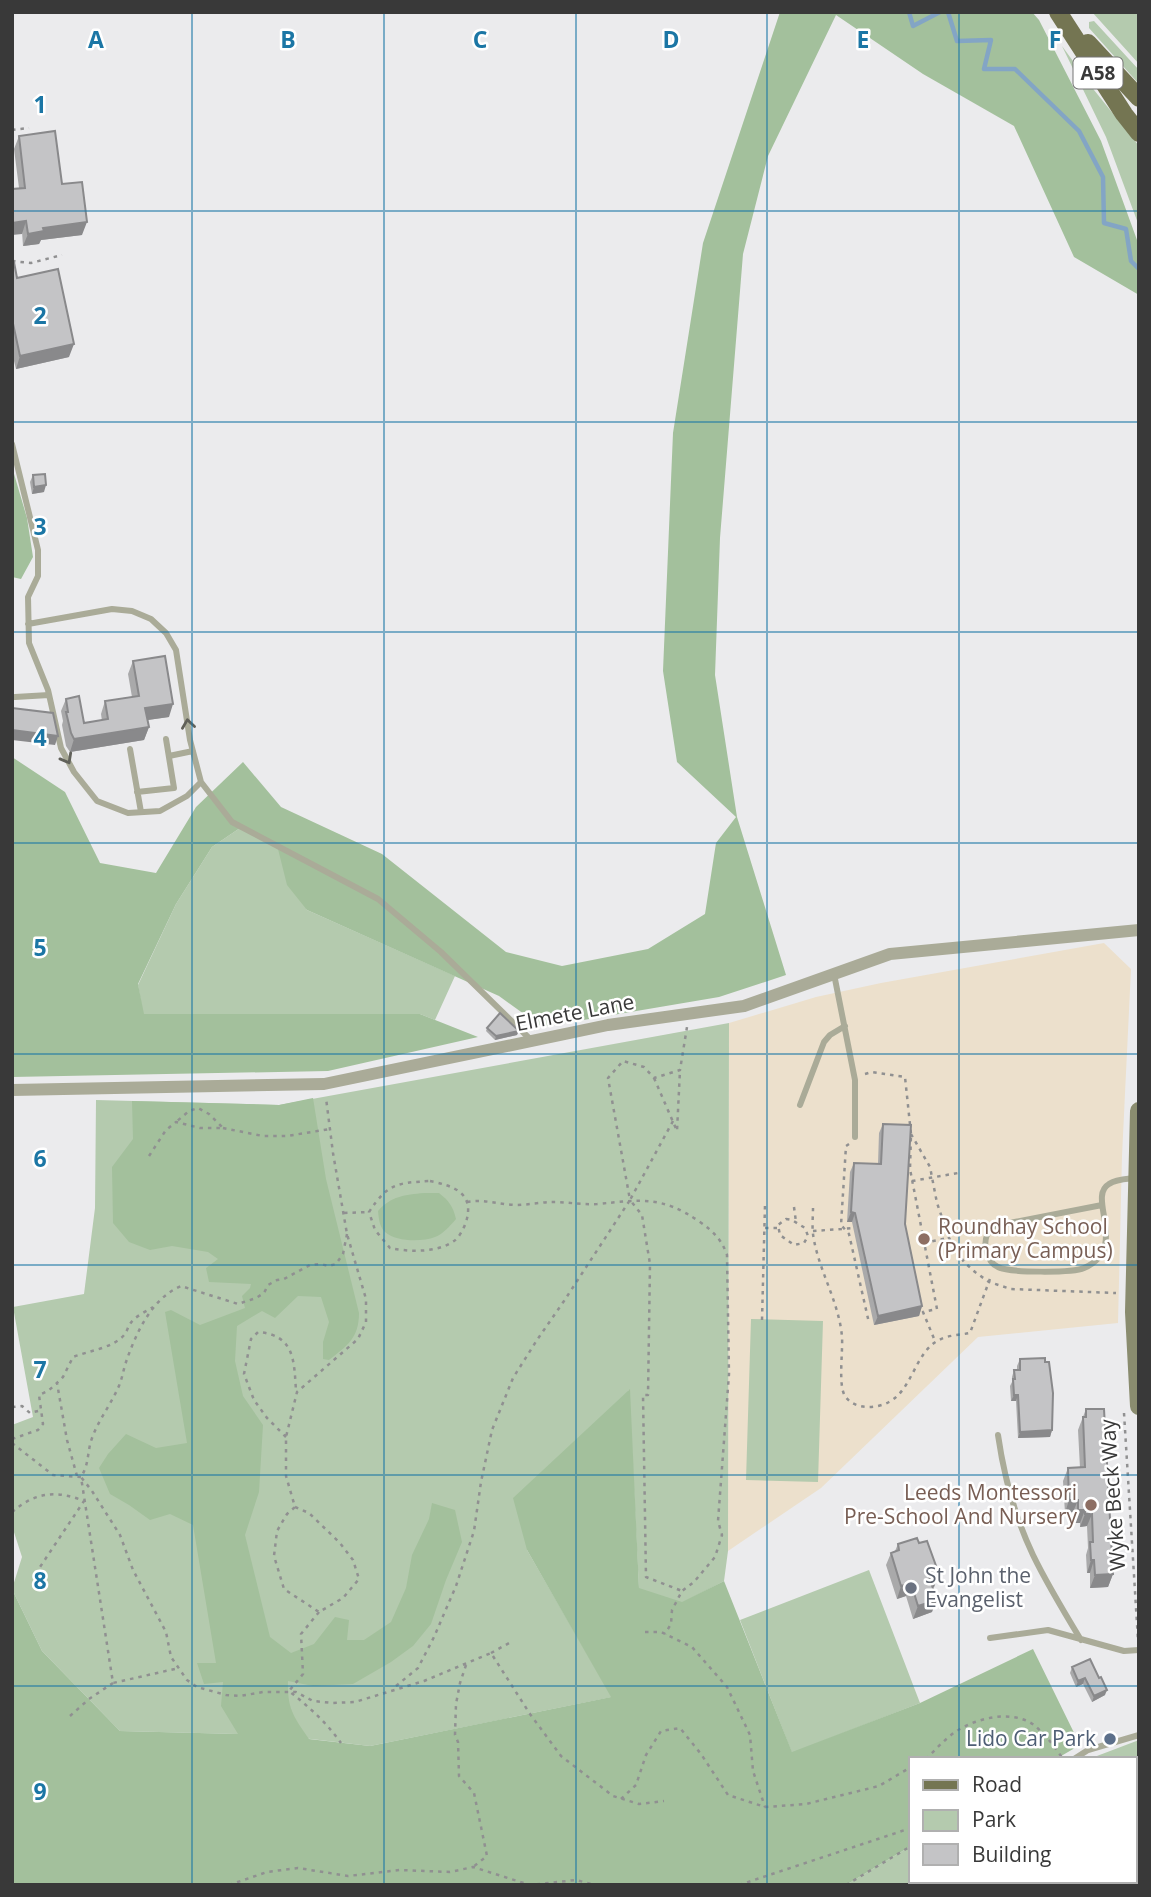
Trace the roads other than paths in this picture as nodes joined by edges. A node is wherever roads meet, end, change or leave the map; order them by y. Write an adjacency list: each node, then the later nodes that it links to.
1 (1059, 12): 2 (main road, A58); 3 (main road, A58)
2 (1139, 98)
3 (1139, 133)
4 (12, 444): 5 (lane)
5 (28, 624): 6 (lane); 10 (lane, one-way to 5)
6 (50, 695): 7 (lane); 14 (lane, one-way to 14)
7 (15, 697)
8 (166, 739): 11 (lane)
9 (130, 749): 13 (lane)
10 (193, 751): 11 (lane); 12 (lane)
11 (169, 756): 13 (lane)
12 (201, 782): 14 (lane); 18 (lane)
13 (137, 792): 14 (lane)
14 (141, 812)
15 (1139, 930): 16 (street, Elmete Lane)
16 (834, 974): 17 (lane); 18 (street, Elmete Lane)
17 (845, 1026): 20 (lane); 22 (lane)
18 (531, 1041): 19 (street, Elmete Lane)
19 (12, 1090)
20 (800, 1105)
21 (1139, 1111): 23 (street)
22 (855, 1136)
23 (1137, 1178): 24 (lane); 25 (street)
24 (1102, 1205): 24 (lane)
25 (1131, 1410)
26 (998, 1435): 28 (lane)
27 (990, 1638): 28 (lane)
28 (1082, 1640): 29 (lane)
29 (1138, 1650)
30 (1139, 1735): 31 (lane)
31 (1077, 1757)

